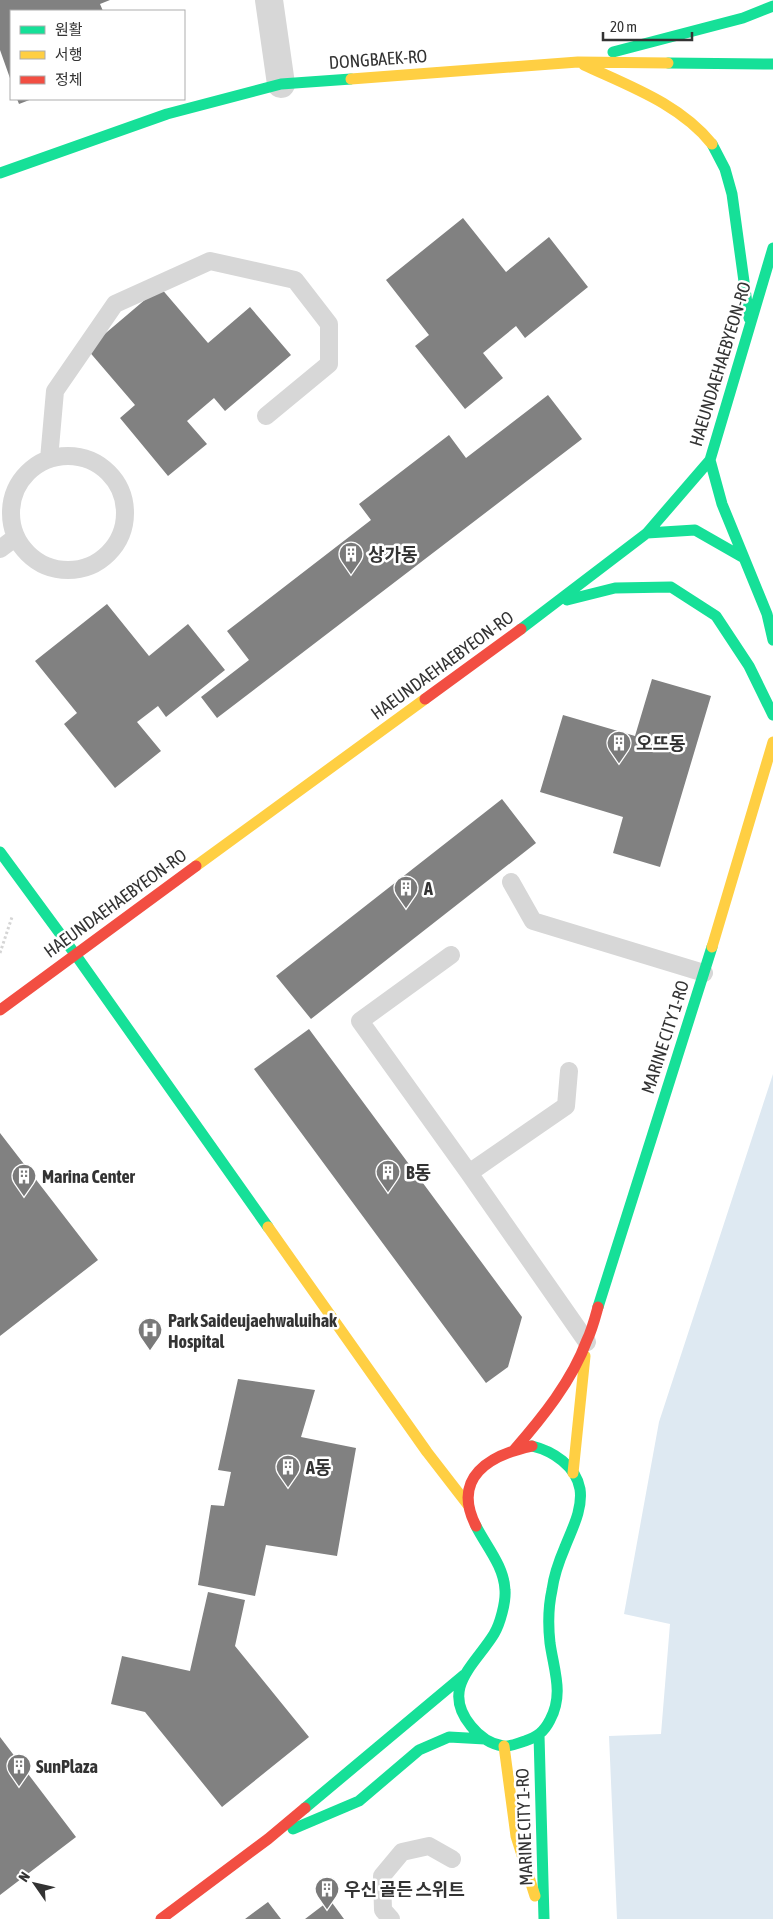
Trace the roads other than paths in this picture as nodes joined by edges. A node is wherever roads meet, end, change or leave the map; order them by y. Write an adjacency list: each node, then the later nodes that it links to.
1 (269, 0): 5 (street)
2 (773, 6): 3 (main road)
3 (578, 62): 4 (main road, DONGBAEK-RO); 5 (main road, DONGBAEK-RO); 9 (main road)
4 (773, 64)
5 (281, 84): 6 (main road, DONGBAEK-RO)
6 (0, 173)
7 (773, 248): 9 (main road, HAEUNDAEHAEBYEON-RO)
8 (773, 288): 9 (main road)
9 (750, 326): 12 (main road, HAEUNDAEHAEBYEON-RO)
10 (266, 416): 11 (lane)
11 (49, 458): 14 (lane); 14 (lane)
12 (710, 460): 13 (main road, HAEUNDAEHAEBYEON-RO); 16 (main road)
13 (648, 533): 16 (main road); 17 (main road, HAEUNDAEHAEBYEON-RO)
14 (16, 538): 15 (lane)
15 (0, 549)
16 (744, 558): 18 (main road)
17 (558, 602): 19 (main road); 23 (main road, HAEUNDAEHAEBYEON-RO)
18 (773, 640)
19 (773, 715)
20 (773, 742): 25 (main road, MARINE CITY 1-RO)
21 (0, 852): 23 (main road)
22 (511, 882): 25 (lane)
23 (75, 954): 26 (main road, HAEUNDAEHAEBYEON-RO); 31 (main road)
24 (451, 955): 28 (lane)
25 (704, 973): 29 (main road, MARINE CITY 1-RO)
26 (0, 1010)
27 (569, 1071): 28 (lane)
28 (469, 1173): 29 (lane)
29 (587, 1342): 30 (main road, MARINE CITY 1-RO); 35 (main road, MARINE CITY 1-RO)
30 (514, 1450): 34 (main road); 35 (main road)
31 (427, 1452): 32 (main road); 36 (main road)
32 (450, 1465)
33 (466, 1466): 34 (main road)
34 (481, 1466): 36 (main road)
35 (572, 1473): 38 (main road)
36 (468, 1505): 37 (main road)
37 (464, 1675): 39 (main road); 41 (main road)
38 (539, 1735): 40 (main road); 45 (main road, MARINE CITY 1-RO)
39 (485, 1739): 40 (main road); 41 (main road)
40 (504, 1746): 45 (main road, MARINE CITY 1-RO)
41 (268, 1839): 43 (main road)
42 (452, 1859): 44 (lane)
43 (161, 1919)
44 (390, 1919)
45 (543, 1919)

